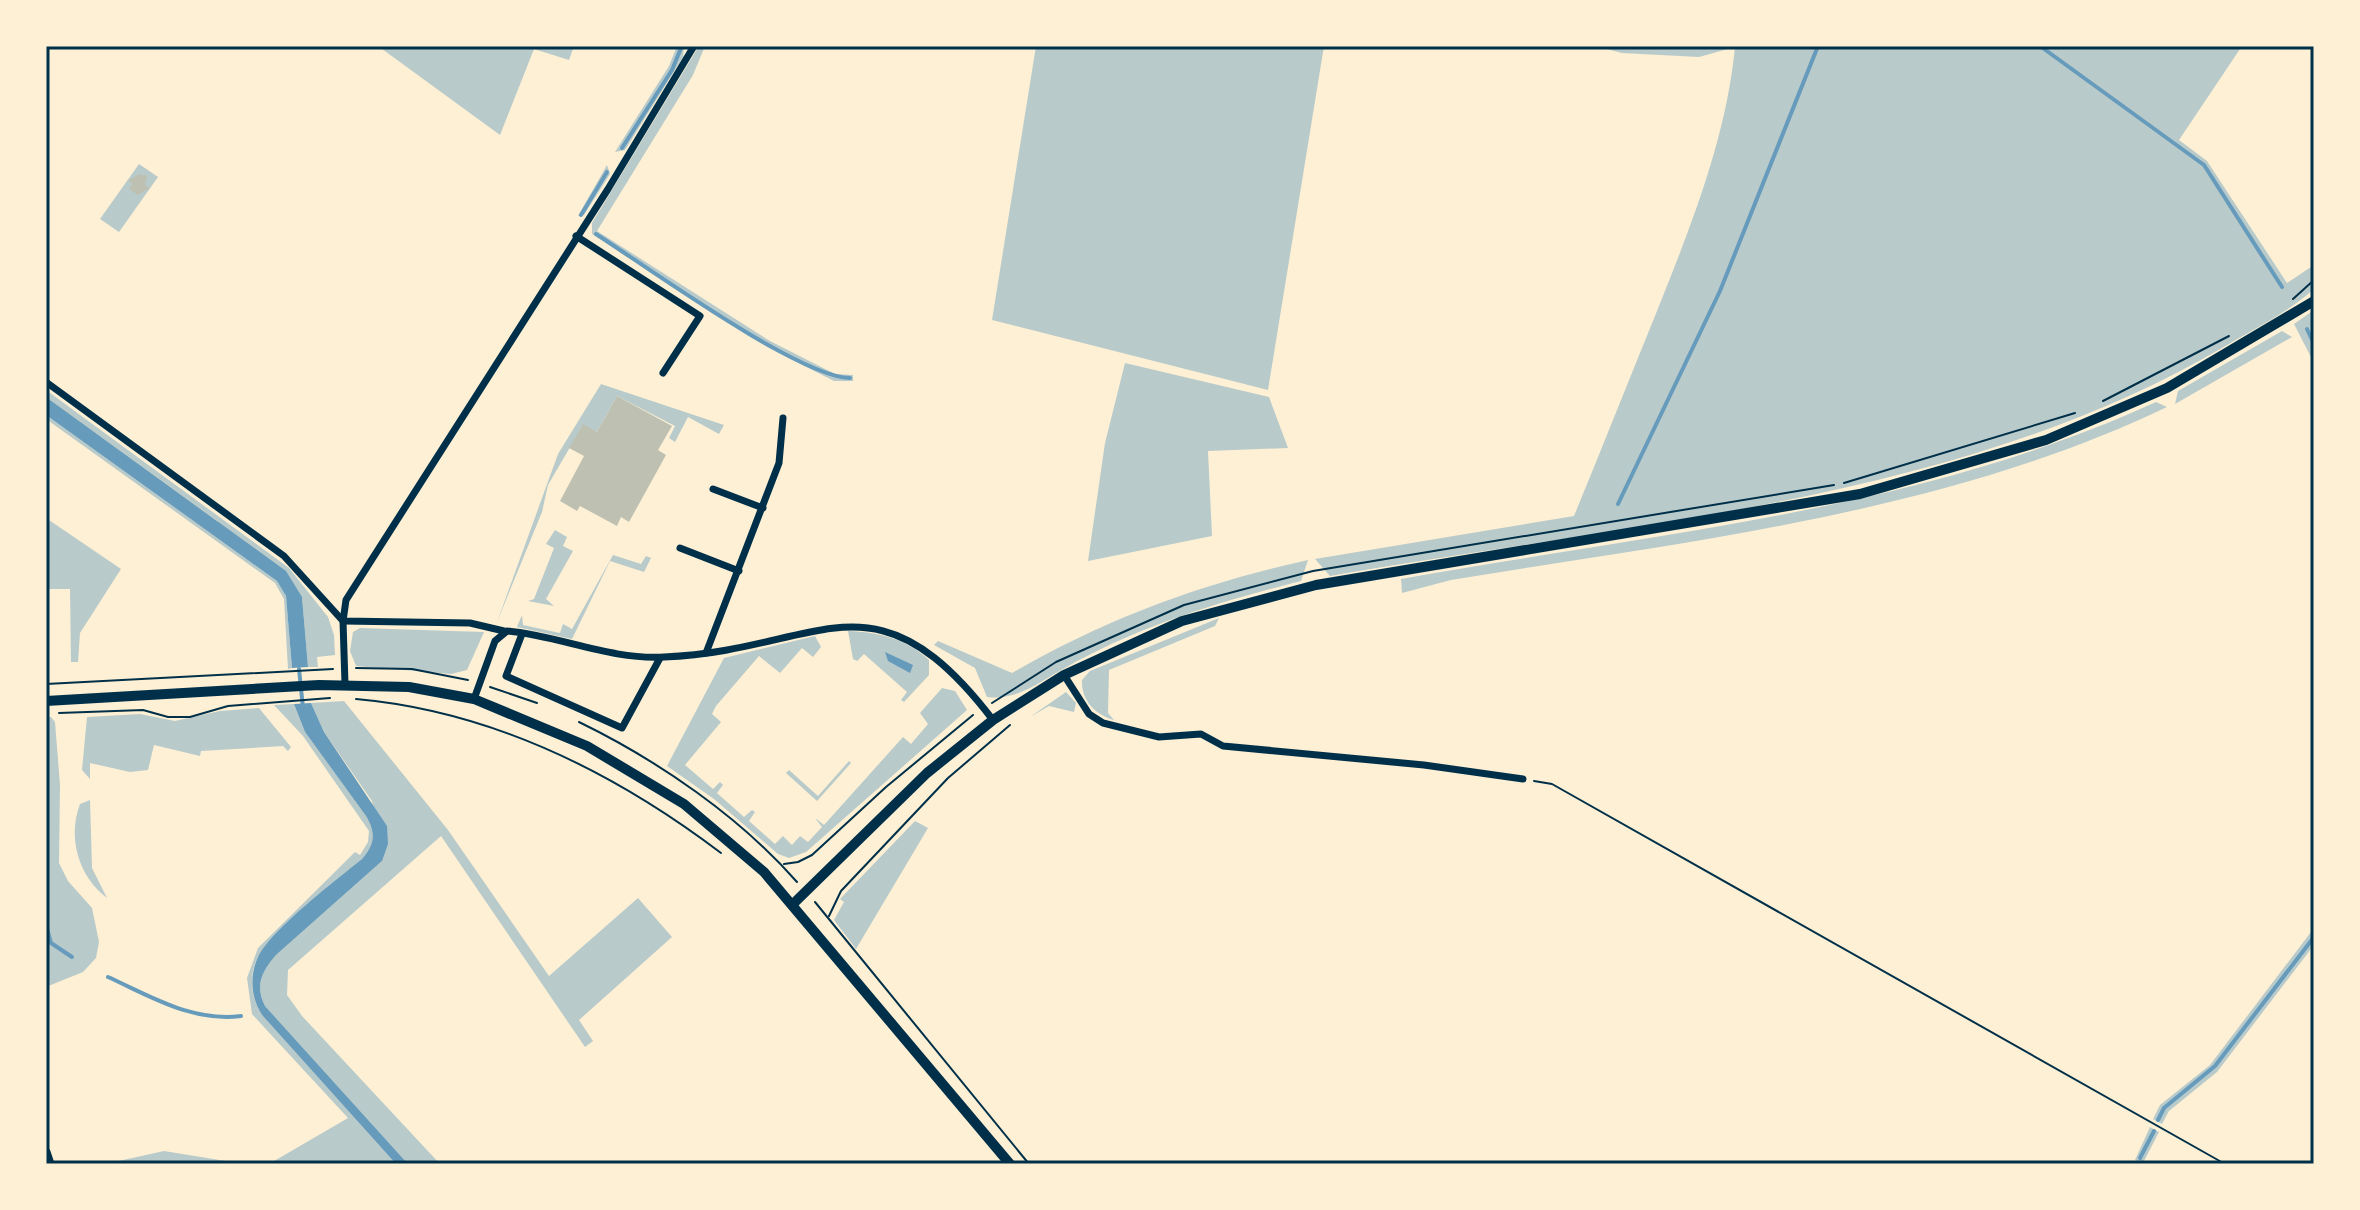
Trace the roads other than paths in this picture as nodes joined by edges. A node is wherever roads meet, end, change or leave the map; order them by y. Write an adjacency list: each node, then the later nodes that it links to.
1 (694, 46): 2 (street)
2 (576, 236): 4 (street); 11 (street)
3 (2314, 301): 16 (main road)
4 (663, 373)
5 (46, 382): 11 (street)
6 (783, 418): 8 (street)
7 (713, 489): 8 (street)
8 (763, 508): 10 (street)
9 (680, 548): 10 (street)
10 (739, 571): 14 (street)
11 (343, 621): 12 (street); 17 (street)
12 (504, 631): 13 (street); 18 (street)
13 (522, 634): 15 (street); 15 (street)
14 (706, 653): 15 (street); 20 (street)
15 (660, 658)
16 (1064, 675): 20 (main road); 21 (street)
17 (345, 684): 18 (main road); 19 (main road)
18 (474, 699): 22 (main road)
19 (46, 701)
20 (993, 720): 22 (main road)
21 (1523, 779)
22 (793, 904): 25 (main road)
23 (46, 1152): 24 (street)
24 (50, 1164)
25 (1010, 1164)

